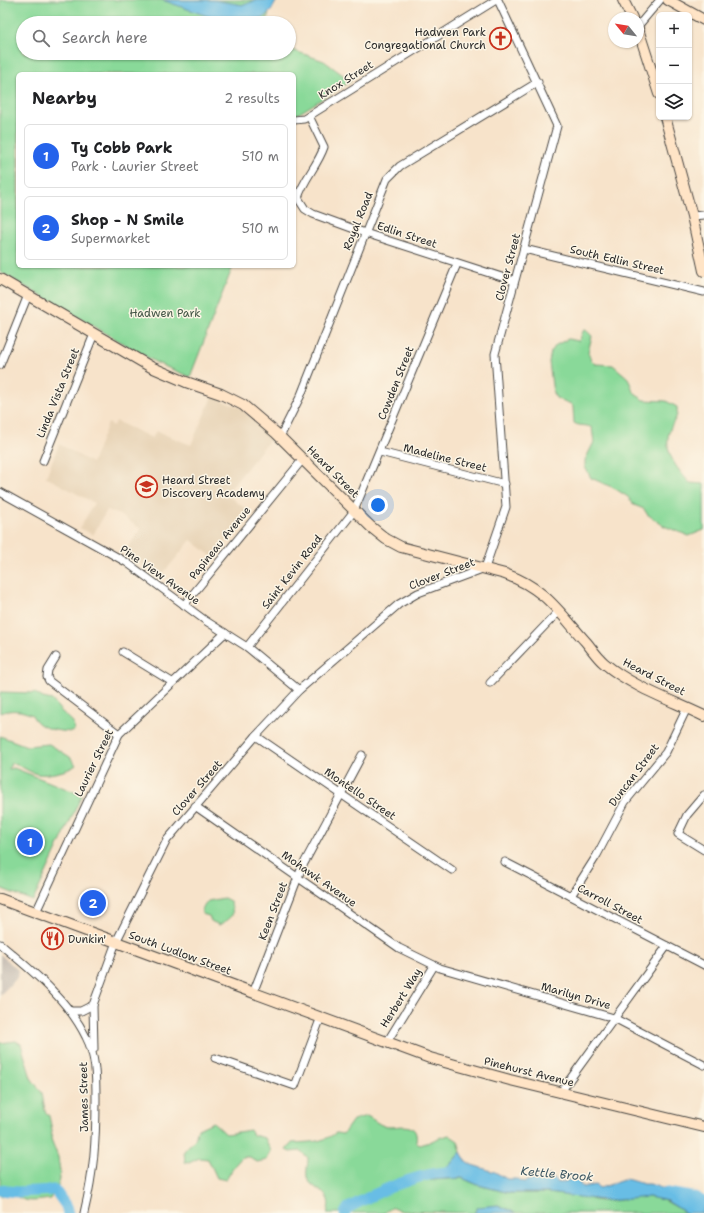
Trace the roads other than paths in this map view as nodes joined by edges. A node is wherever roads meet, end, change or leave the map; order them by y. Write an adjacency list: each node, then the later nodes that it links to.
1 (497, 0): 9 (street, Clover Street); 11 (street, Knox Street)
2 (623, 0): 5 (street)
3 (660, 0): 6 (street)
4 (668, 0): 7 (street)
5 (629, 12)
6 (644, 19)
7 (704, 20)
8 (644, 45): 10 (street)
9 (538, 82): 16 (street, Royal Road); 17 (street, Clover Street)
10 (656, 84)
11 (309, 116): 12 (street, Knox Street); 16 (street, Edlin Street)
12 (296, 120)
13 (666, 120): 14 (street)
14 (691, 212): 15 (street); 19 (street)
15 (704, 215)
16 (365, 233): 18 (street, Edlin Street); 26 (street, Royal Road)
17 (524, 249): 21 (street, Clover Street); 22 (street, South Edlin Street)
18 (457, 264): 21 (street, Edlin Street); 27 (street, Cowden Street)
19 (704, 271)
20 (0, 279): 23 (street, Heard Street)
21 (514, 281): 30 (street, Clover Street)
22 (704, 292)
23 (28, 295): 24 (street, Heard Street); 25 (street)
24 (94, 334): 26 (street, Heard Street); 29 (street, Linda Vista Street)
25 (0, 364)
26 (280, 437): 28 (street, Heard Street)
27 (380, 452): 30 (street, Madeline Street); 32 (street, Cowden Street)
28 (303, 459): 32 (street, Heard Street); 34 (street, Papineau Avenue)
29 (43, 461)
30 (505, 484): 33 (street, Clover Street)
31 (0, 492): 34 (street, Pine View Avenue)
32 (354, 511): 33 (street, Heard Street); 37 (street, Saint Kevin Road)
33 (485, 568): 35 (street, Heard Street); 42 (street, Clover Street)
34 (184, 605): 36 (street, Pine View Avenue)
35 (560, 611): 41 (street); 43 (street, Heard Street)
36 (225, 632): 37 (street, Pine View Avenue); 40 (street, Laurier Street)
37 (247, 646): 42 (street, Pine View Avenue)
38 (123, 652): 40 (street)
39 (56, 657): 45 (street)
40 (172, 682): 45 (street, Laurier Street)
41 (490, 683)
42 (298, 690): 46 (street, Clover Street)
43 (687, 708): 44 (street, Heard Street); 55 (street, Duncan Street)
44 (704, 716)
45 (119, 734): 57 (street, Laurier Street)
46 (256, 736): 48 (street, Montello Street); 50 (street, Clover Street)
47 (362, 755): 48 (street, Keen Street)
48 (341, 794): 53 (street, Montello Street); 54 (street, Keen Street)
49 (704, 795): 51 (street)
50 (196, 806): 54 (street, Mohawk Avenue); 58 (street, Clover Street)
51 (704, 850)
52 (505, 862): 55 (street, Carroll Street)
53 (452, 870)
54 (298, 877): 62 (street, Mohawk Avenue); 63 (street, Keen Street)
55 (571, 896): 60 (street, Carroll Street)
56 (0, 899): 57 (street, South Ludlow Street)
57 (36, 912): 58 (street, South Ludlow Street)
58 (116, 942): 63 (street, South Ludlow Street); 64 (street, Clover Street)
59 (0, 944): 65 (street, James Street)
60 (667, 946): 61 (street, Carroll Street); 67 (street)
61 (704, 965)
62 (434, 966): 67 (street, Marilyn Drive); 69 (street, Herbert Way)
63 (253, 993): 66 (street, South Ludlow Street)
64 (93, 1005): 65 (street); 71 (street, Clover Street)
65 (70, 1011): 71 (street, James Street)
66 (321, 1016): 68 (street, South Ludlow Street); 70 (street)
67 (614, 1018): 72 (street, Marilyn Drive); 73 (street)
68 (352, 1028): 69 (street, Pinehurst Avenue)
69 (387, 1042): 73 (street, Pinehurst Avenue)
70 (214, 1058)
71 (95, 1062): 75 (street, James Street)
72 (704, 1065)
73 (560, 1092): 74 (street, Pinehurst Avenue)
74 (704, 1127)
75 (84, 1213)

